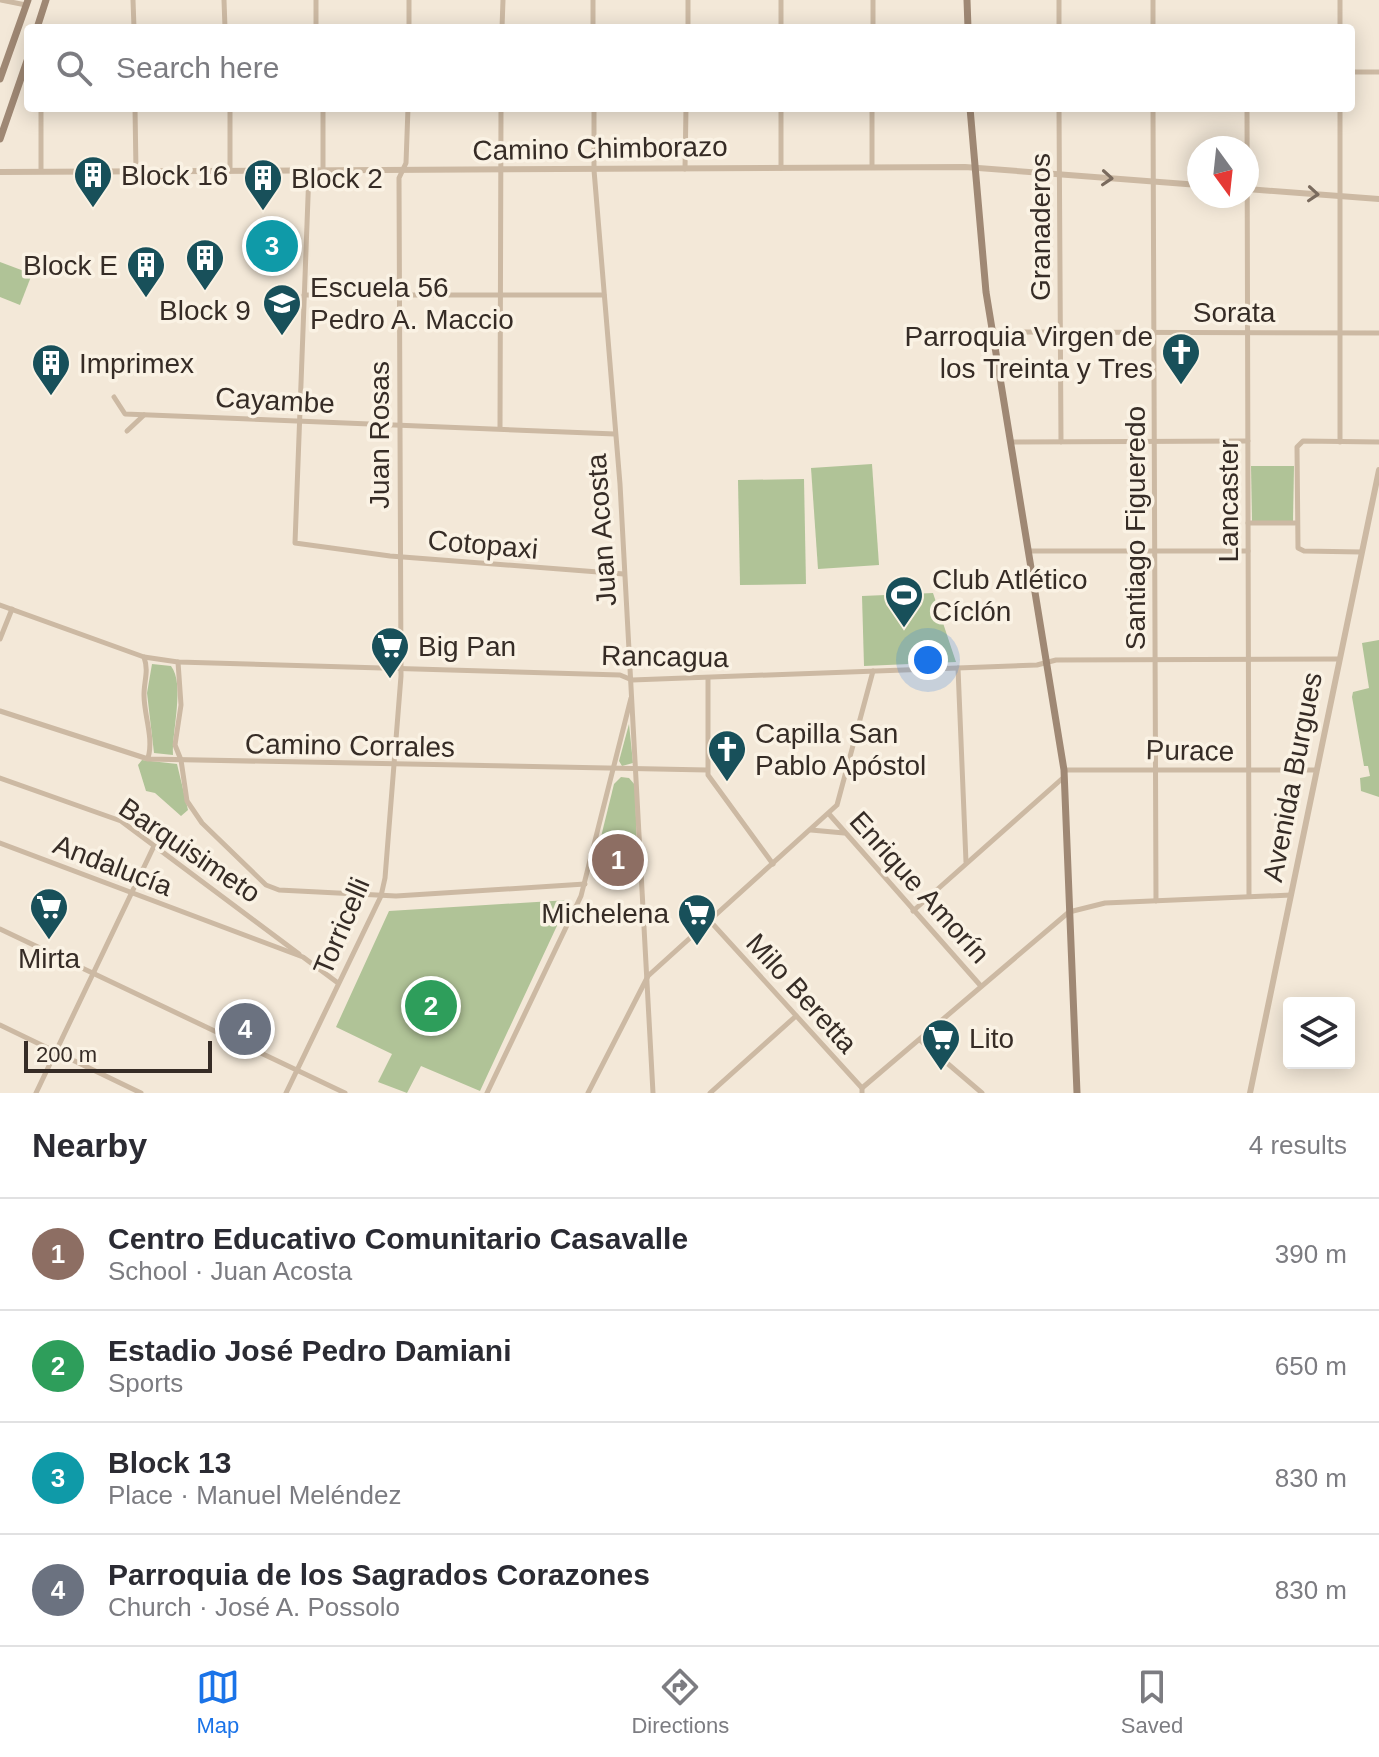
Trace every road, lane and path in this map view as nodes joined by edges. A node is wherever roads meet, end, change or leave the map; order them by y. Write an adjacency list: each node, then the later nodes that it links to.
1 (1, 0): 16 (street)
2 (46, 0): 17 (main road)
3 (133, 0): 18 (street)
4 (224, 0): 19 (street)
5 (316, 0): 20 (street)
6 (409, 0): 21 (street)
7 (503, 0): 22 (street)
8 (593, 0): 23 (street)
9 (688, 0): 24 (street)
10 (781, 0): 25 (street)
11 (873, 0): 26 (street)
12 (967, 0): 27 (main road)
13 (1059, 0): 28 (street)
14 (1153, 0): 29 (street)
15 (1340, 0): 30 (street)
16 (27, 3): 34 (main road)
17 (38, 24)
18 (134, 24)
19 (225, 24)
20 (316, 24)
21 (409, 24)
22 (502, 24)
23 (593, 24)
24 (688, 24)
25 (781, 24)
26 (873, 24)
27 (968, 24)
28 (1059, 24)
29 (1153, 24)
30 (1340, 24)
31 (1355, 72): 32 (street)
32 (1379, 72)
33 (24, 78): 51 (main road)
34 (0, 79)
35 (41, 112): 57 (street)
36 (135, 112): 58 (street)
37 (230, 112): 59 (street)
38 (323, 112): 61 (street)
39 (408, 112): 62 (street, Juan Rosas)
40 (501, 112): 63 (street)
41 (594, 112): 56 (street, Juan Acosta)
42 (686, 112): 55 (street)
43 (781, 112): 53 (street)
44 (872, 112): 52 (street)
45 (970, 112): 54 (main road)
46 (1059, 112): 65 (street, Granaderos)
47 (1153, 112): 66 (street, Santiago Figueredo)
48 (1247, 112): 50 (street, Lancaster)
49 (1340, 112): 69 (street)
50 (1247, 136)
51 (0, 139)
52 (872, 167): 53 (street, Camino Chimborazo); 54 (street, Camino Chimborazo)
53 (781, 168): 55 (street, Camino Chimborazo)
54 (974, 168): 65 (street, Camino Chimborazo); 76 (main road)
55 (685, 169): 56 (street, Camino Chimborazo)
56 (594, 170): 63 (street, Camino Chimborazo); 74 (street, Juan Acosta)
57 (41, 171): 58 (street, Camino Chimborazo); 64 (street, Camino Chimborazo)
58 (136, 171): 59 (street, Camino Chimborazo)
59 (230, 171): 60 (street, Camino Chimborazo)
60 (309, 171): 61 (street, Camino Chimborazo); 72 (street)
61 (323, 171): 62 (street, Camino Chimborazo)
62 (402, 171): 63 (street, Camino Chimborazo); 75 (street, Juan Rosas)
63 (500, 171): 73 (street)
64 (0, 172)
65 (1060, 174): 66 (street, Camino Chimborazo, one-way to 66); 77 (street, Granaderos)
66 (1154, 182): 67 (street, Camino Chimborazo); 78 (street, Santiago Figueredo)
67 (1187, 184)
68 (1259, 190): 69 (street, one-way to 69)
69 (1341, 196): 70 (street); 80 (street)
70 (1379, 199)
71 (1247, 208): 79 (street, Lancaster)
72 (304, 295): 75 (street); 84 (street)
73 (499, 295): 74 (street); 75 (street); 86 (street)
74 (604, 295): 88 (street, Juan Acosta)
75 (399, 296): 85 (street, Juan Rosas)
76 (992, 332): 77 (street, Sorata); 91 (main road)
77 (1060, 332): 78 (street, Sorata); 92 (street, Granaderos)
78 (1154, 332): 79 (street, Sorata); 89 (street, Santiago Figueredo)
79 (1248, 332): 80 (street, Sorata); 90 (street, Lancaster)
80 (1341, 333): 81 (street, Sorata); 93 (street)
81 (1379, 333)
82 (114, 397): 83 (street, Cayambe)
83 (145, 414): 84 (street, Cayambe); 87 (street)
84 (299, 421): 85 (street, Cayambe); 102 (street, Cotopaxi)
85 (399, 425): 86 (street, Cayambe); 102 (street, Juan Rosas)
86 (500, 428): 88 (street, Cayambe)
87 (127, 431)
88 (615, 434): 103 (street, Juan Acosta)
89 (1154, 441): 90 (street); 92 (street); 99 (street, Santiago Figueredo)
90 (1248, 441): 96 (street, Lancaster)
91 (1012, 442): 92 (street); 98 (main road)
92 (1061, 442)
93 (1340, 442): 94 (street); 97 (street)
94 (1379, 442)
95 (1379, 470): 101 (street, Avenida Burgues)
96 (1248, 523): 97 (street); 100 (street, Lancaster)
97 (1295, 523): 101 (street)
98 (1029, 551): 99 (street); 112 (main road)
99 (1155, 551): 100 (street); 110 (street, Santiago Figueredo)
100 (1248, 551): 109 (street, Lancaster)
101 (1361, 552): 108 (street, Avenida Burgues)
102 (399, 557): 103 (street, Cotopaxi); 113 (street, Juan Rosas)
103 (624, 574): 117 (street, Juan Acosta)
104 (0, 605): 105 (street, Rancagua)
105 (12, 609): 106 (street); 107 (street, Rancagua)
106 (0, 639)
107 (144, 657): 111 (street, Rancagua); 120 (street)
108 (1338, 659): 109 (street, Rancagua); 127 (street, Avenida Burgues)
109 (1248, 660): 110 (street, Rancagua); 128 (street, Lancaster)
110 (1155, 661): 112 (street, Rancagua); 123 (street, Santiago Figueredo)
111 (178, 662): 113 (street, Rancagua); 121 (street)
112 (1047, 663): 114 (street, Rancagua); 129 (main road)
113 (400, 668): 117 (street, Rancagua); 122 (street, Torricelli)
114 (958, 668): 115 (street, Rancagua); 136 (street)
115 (873, 671): 116 (street, Rancagua); 131 (street)
116 (708, 679): 117 (street, Rancagua); 126 (street)
117 (632, 680): 118 (street, Juan Acosta)
118 (632, 693): 124 (street); 125 (street, Juan Acosta)
119 (0, 711): 120 (street, Camino Corrales)
120 (148, 759): 121 (street, Camino Corrales)
121 (181, 760): 122 (street, Camino Corrales); 142 (street, Barquisimeto)
122 (393, 766): 124 (street, Camino Corrales); 142 (street, Torricelli)
123 (1155, 769): 128 (street, Purace); 129 (street, Purace); 143 (street, Santiago Figueredo)
124 (611, 770): 125 (street, Camino Corrales); 138 (street)
125 (637, 770): 126 (street, Camino Corrales); 152 (street, Juan Acosta)
126 (707, 770): 137 (street)
127 (1315, 770): 128 (street, Purace); 141 (street, Avenida Burgues)
128 (1247, 771): 140 (street, Lancaster)
129 (1064, 773): 136 (street); 145 (main road)
130 (0, 778): 135 (street, Barquisimeto)
131 (829, 814): 132 (street); 133 (street, Enrique Amorín)
132 (811, 830): 133 (street); 137 (street)
133 (845, 833): 144 (street, Enrique Amorín)
134 (0, 843): 139 (street, Andalucía)
135 (154, 846): 139 (street); 147 (street, Barquisimeto)
136 (966, 863): 144 (street)
137 (773, 864): 146 (street)
138 (585, 884): 142 (street, Barquisimeto); 165 (street)
139 (130, 892): 149 (street, Andalucía); 151 (street)
140 (1249, 895): 141 (street); 143 (street)
141 (1291, 895): 171 (street, Avenida Burgues)
142 (381, 896): 153 (street, Torricelli)
143 (1156, 901): 145 (street)
144 (913, 911): 154 (street, Enrique Amorín)
145 (1069, 912): 154 (street); 170 (main road)
146 (710, 921): 152 (street); 155 (street, Milo Beretta)
147 (265, 926): 149 (street); 150 (street, Barquisimeto)
148 (0, 929): 151 (street)
149 (257, 941): 150 (street, Andalucía)
150 (303, 957): 153 (street, Andalucía)
151 (93, 973): 158 (street); 159 (street)
152 (648, 976): 166 (street); 167 (street, Juan Acosta)
153 (338, 983): 159 (street, Torricelli)
154 (980, 985): 157 (street)
155 (796, 1016): 160 (street, Milo Beretta); 168 (street)
156 (0, 1025): 158 (street)
157 (920, 1040): 160 (street); 169 (street)
158 (56, 1051): 161 (street); 162 (street)
159 (297, 1070): 163 (street, Torricelli); 164 (street)
160 (862, 1090)
161 (36, 1093)
162 (141, 1093)
163 (286, 1093)
164 (345, 1093)
165 (487, 1093)
166 (588, 1093)
167 (653, 1093)
168 (710, 1093)
169 (982, 1093)
170 (1077, 1093)
171 (1250, 1093)

